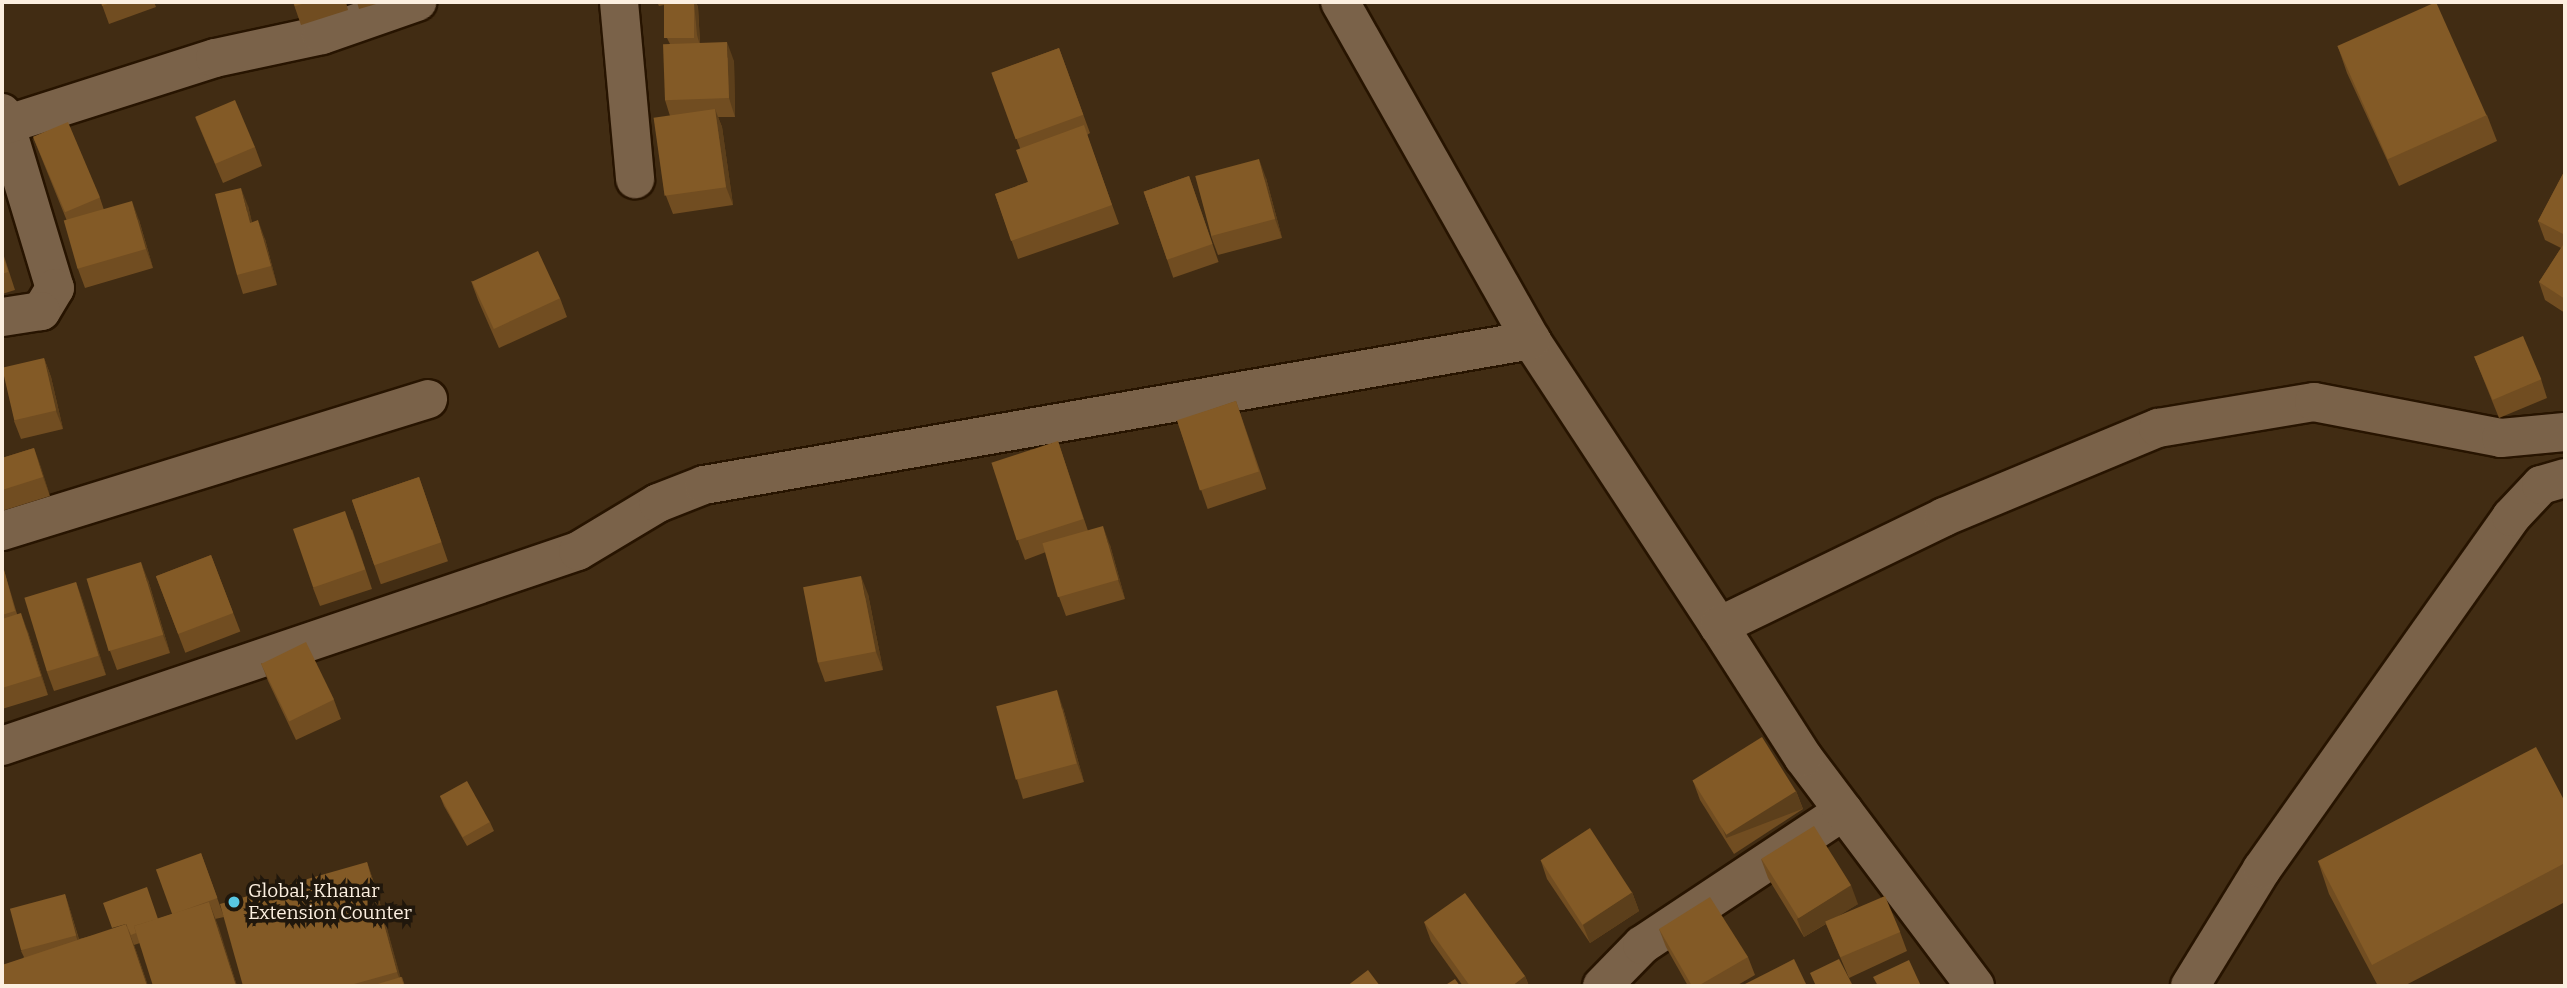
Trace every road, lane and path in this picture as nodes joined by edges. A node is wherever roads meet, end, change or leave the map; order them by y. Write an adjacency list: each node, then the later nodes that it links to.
1 (417, 2): 4 (street)
2 (619, 2): 5 (street)
3 (1340, 2): 7 (street)
4 (4, 119): 6 (street)
5 (635, 179)
6 (2, 317)
7 (1531, 340): 12 (street); 13 (street)
8 (428, 399): 11 (street)
9 (2565, 432): 12 (street)
10 (2565, 478): 17 (street)
11 (2, 531)
12 (1719, 626): 14 (street)
13 (2, 746)
14 (1844, 811): 15 (street); 16 (street)
15 (1602, 986)
16 (1975, 986)
17 (2190, 986)

